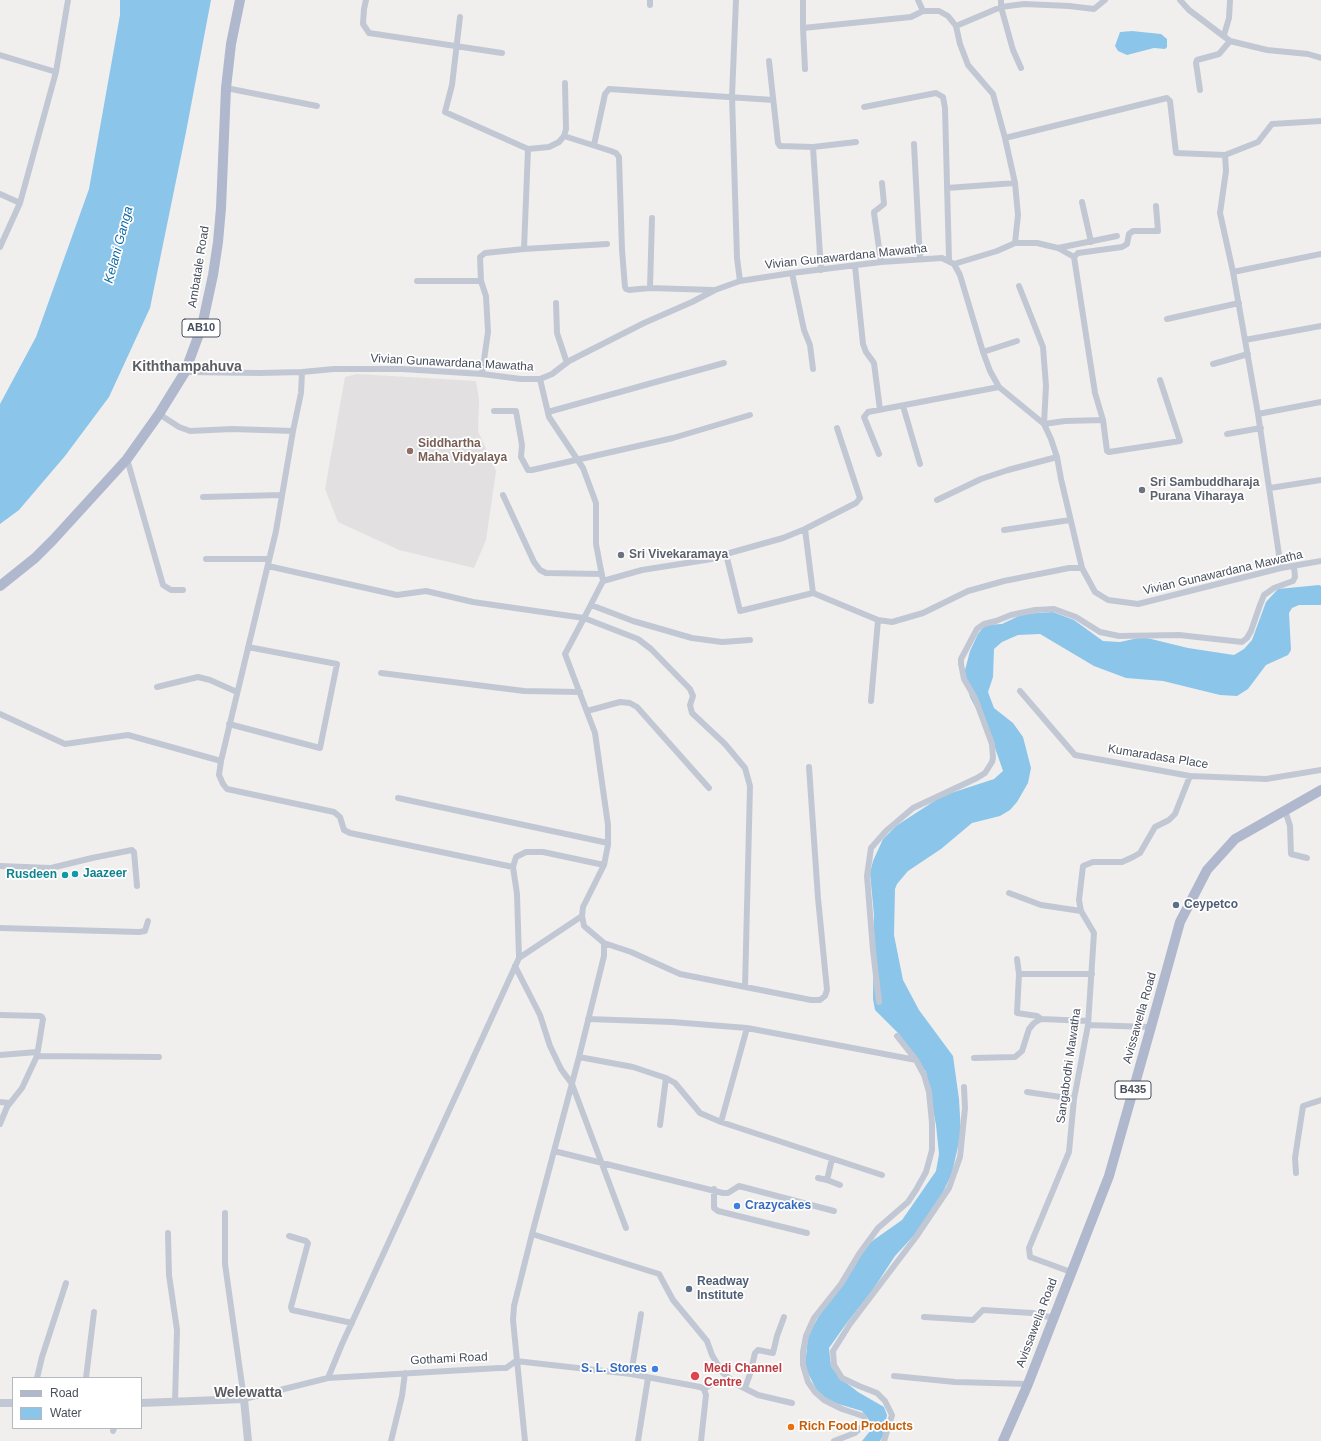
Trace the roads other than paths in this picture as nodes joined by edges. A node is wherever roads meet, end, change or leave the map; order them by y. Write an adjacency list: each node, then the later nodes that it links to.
1 (68, 0): 25 (street)
2 (240, 0): 27 (main road, Ambatale Road / AB10)
3 (366, 0): 18 (street)
4 (736, 0): 29 (street)
5 (803, 0): 15 (street)
6 (918, 0): 12 (street)
7 (1001, 0): 11 (street)
8 (1104, 0): 11 (street)
9 (1180, 0): 16 (street)
10 (1230, 0): 16 (street)
11 (1001, 7): 14 (street); 23 (street)
12 (923, 11): 14 (street); 15 (street)
13 (460, 17): 18 (street)
14 (956, 26): 35 (street)
15 (803, 28): 24 (street)
16 (1224, 35): 17 (street)
17 (1230, 41): 21 (street); 28 (street)
18 (456, 47): 19 (street); 40 (street)
19 (502, 53)
20 (0, 55): 25 (street)
21 (1321, 58)
22 (770, 61): 30 (street)
23 (1021, 68)
24 (805, 69)
25 (56, 72): 47 (street)
26 (565, 82): 34 (street)
27 (226, 88): 31 (street); 84 (main road, Ambatale Road / AB10)
28 (1200, 90)
29 (732, 96): 30 (street); 38 (street); 68 (street)
30 (773, 100): 39 (street)
31 (317, 106)
32 (864, 107): 44 (street)
33 (1321, 121): 41 (street)
34 (564, 136): 38 (street); 40 (street)
35 (1005, 138): 41 (street); 43 (street)
36 (856, 142): 39 (street)
37 (914, 144): 59 (street)
38 (594, 145): 70 (street)
39 (813, 147): 63 (street)
40 (528, 149): 56 (street)
41 (1225, 155): 65 (street)
42 (882, 183): 60 (street)
43 (1016, 183): 44 (street); 52 (street)
44 (947, 188): 61 (street)
45 (0, 194): 47 (street)
46 (1082, 202): 51 (street)
47 (20, 203): 54 (street)
48 (1156, 206): 58 (street)
49 (652, 218): 70 (street)
50 (1117, 236): 51 (street)
51 (1091, 242): 55 (street)
52 (1015, 243): 55 (street); 61 (street)
53 (607, 244): 56 (street)
54 (0, 247)
55 (1058, 248): 58 (street)
56 (524, 249): 67 (street)
57 (1321, 254): 65 (street)
58 (1074, 256): 98 (street)
59 (920, 259): 60 (street, Vivian Gunawardana Mawatha); 61 (street, Vivian Gunawardana Mawatha)
60 (881, 262): 62 (street, Vivian Gunawardana Mawatha)
61 (952, 262): 78 (street, Vivian Gunawardana Mawatha)
62 (855, 266): 63 (street, Vivian Gunawardana Mawatha); 92 (street)
63 (821, 270): 64 (street, Vivian Gunawardana Mawatha)
64 (792, 272): 68 (street, Vivian Gunawardana Mawatha); 83 (street)
65 (1233, 272): 72 (street)
66 (417, 281): 67 (street)
67 (481, 281): 86 (street)
68 (740, 281): 71 (street, Vivian Gunawardana Mawatha)
69 (1019, 286): 99 (street)
70 (650, 288): 71 (street)
71 (715, 290): 80 (street, Vivian Gunawardana Mawatha)
72 (1239, 302): 74 (street); 76 (street)
73 (556, 303): 80 (street)
74 (1167, 319)
75 (1321, 326): 76 (street)
76 (1245, 340): 79 (street)
77 (1017, 341): 78 (street)
78 (983, 352): 89 (street, Vivian Gunawardana Mawatha)
79 (1248, 354): 82 (street); 96 (street)
80 (567, 363): 87 (street, Vivian Gunawardana Mawatha)
81 (724, 364): 94 (street)
82 (1213, 364)
83 (813, 369)
84 (185, 372): 85 (street, Vivian Gunawardana Mawatha); 95 (main road, Ambatale Road / AB10)
85 (302, 372): 86 (street, Vivian Gunawardana Mawatha); 102 (street)
86 (482, 374): 87 (street, Vivian Gunawardana Mawatha)
87 (540, 379): 94 (street)
88 (1160, 380): 98 (street)
89 (999, 387): 91 (street); 99 (street, Vivian Gunawardana Mawatha)
90 (1321, 402): 96 (street)
91 (903, 406): 92 (street); 108 (street)
92 (880, 410): 104 (street)
93 (494, 411): 107 (street)
94 (548, 412): 107 (street)
95 (159, 414): 102 (street); 106 (main road, Ambatale Road / AB10)
96 (1258, 414): 101 (street)
97 (750, 415): 107 (street)
98 (1103, 420): 99 (street)
99 (1044, 424): 105 (street, Vivian Gunawardana Mawatha)
100 (837, 428): 116 (street)
101 (1261, 428): 103 (street); 110 (street)
102 (293, 431): 111 (street)
103 (1227, 434)
104 (879, 454)
105 (1057, 457): 114 (street); 115 (street, Vivian Gunawardana Mawatha)
106 (126, 459): 128 (main road, Ambatale Road / AB10); 129 (street)
107 (579, 461): 126 (street)
108 (920, 464)
109 (1321, 480): 110 (street)
110 (1270, 488): 125 (street)
111 (282, 495): 113 (street); 120 (street)
112 (503, 495): 126 (street)
113 (203, 497)
114 (937, 500)
115 (1070, 520): 117 (street); 124 (street, Vivian Gunawardana Mawatha)
116 (805, 529): 118 (street); 130 (street)
117 (1004, 530)
118 (726, 554): 127 (street); 130 (street)
119 (206, 559): 120 (street)
120 (269, 559): 122 (street)
121 (1321, 561): 123 (street, Vivian Gunawardana Mawatha)
122 (268, 566): 132 (street); 135 (street)
123 (1294, 566): 125 (street, Vivian Gunawardana Mawatha); 171 (street)
124 (1082, 568): 125 (street, Vivian Gunawardana Mawatha); 133 (street)
125 (1281, 568)
126 (602, 574): 127 (street)
127 (603, 581): 131 (street)
128 (0, 586)
129 (183, 590)
130 (813, 593): 133 (street)
131 (591, 605): 132 (street); 134 (street)
132 (584, 618): 139 (street); 170 (street)
133 (878, 620): 141 (street)
134 (750, 640)
135 (248, 647): 138 (street); 144 (street)
136 (381, 673): 139 (street)
137 (157, 687): 138 (street)
138 (237, 692): 144 (street)
139 (580, 692): 142 (street)
140 (1020, 692): 148 (street, Kumaradasa Place)
141 (871, 701)
142 (587, 711): 149 (street); 153 (street)
143 (0, 714): 145 (street)
144 (229, 724): 145 (street)
145 (221, 761): 157 (street)
146 (809, 767): 170 (street)
147 (1321, 770): 148 (street, Kumaradasa Place)
148 (1190, 776): 160 (street, Sangabodhi Mawatha)
149 (709, 788)
150 (1321, 790): 152 (main road, Avissawella Road / B435)
151 (398, 798): 153 (street)
152 (1286, 810): 154 (street); 176 (main road, Avissawella Road / B435)
153 (608, 843): 155 (street)
154 (1307, 858)
155 (604, 865): 157 (street); 161 (street)
156 (0, 866): 158 (street)
157 (513, 867): 165 (street)
158 (137, 886)
159 (1009, 893): 160 (street)
160 (1081, 911): 169 (street, Sangabodhi Mawatha)
161 (582, 916): 164 (street); 165 (street)
162 (148, 921): 163 (street)
163 (0, 928)
164 (604, 943): 170 (street); 173 (street)
165 (519, 958): 167 (street)
166 (1017, 959): 168 (street)
167 (515, 966): 186 (street); 219 (street)
168 (1019, 974): 169 (street); 174 (street)
169 (1092, 974): 175 (street, Sangabodhi Mawatha)
170 (745, 987)
171 (879, 1002)
172 (0, 1015): 179 (street)
173 (588, 1019): 177 (street); 182 (street)
174 (1041, 1019): 175 (street); 183 (street)
175 (1088, 1023): 176 (street); 189 (street, Sangabodhi Mawatha)
176 (1151, 1027): 212 (main road, Avissawella Road / B435)
177 (747, 1028): 184 (street); 193 (street)
178 (897, 1036): 184 (street)
179 (37, 1054): 180 (street); 181 (street); 192 (street)
180 (0, 1055)
181 (159, 1057)
182 (579, 1057): 185 (street); 186 (street)
183 (974, 1058)
184 (916, 1060): 243 (street)
185 (666, 1078): 193 (street); 195 (street)
186 (572, 1084): 196 (street); 198 (street)
187 (964, 1087): 244 (street)
188 (1027, 1092): 189 (street)
189 (1074, 1099): 212 (street, Sangabodhi Mawatha)
190 (1321, 1100): 199 (street)
191 (0, 1102): 192 (street)
192 (10, 1103): 194 (street)
193 (722, 1122): 197 (street)
194 (0, 1124)
195 (660, 1125)
196 (554, 1151): 198 (street); 210 (street)
197 (832, 1159): 200 (street); 202 (street)
198 (602, 1162): 204 (street); 207 (street)
199 (1296, 1173)
200 (882, 1175)
201 (818, 1178): 202 (street)
202 (827, 1180): 203 (street)
203 (840, 1185)
204 (714, 1189): 205 (street); 209 (street)
205 (834, 1211)
206 (225, 1213): 232 (street)
207 (626, 1228)
208 (168, 1233): 233 (street)
209 (807, 1233)
210 (532, 1234): 220 (street); 228 (street)
211 (289, 1236): 219 (street)
212 (1071, 1272): 218 (main road, Avissawella Road / B435)
213 (66, 1283): 224 (street)
214 (94, 1312): 225 (street)
215 (641, 1314): 222 (street)
216 (784, 1317): 230 (street)
217 (924, 1317): 218 (street)
218 (1054, 1318): 229 (main road, Avissawella Road / B435)
219 (352, 1323): 226 (street)
220 (516, 1361): 221 (street, Gothami Road); 222 (street, Gothami Road); 240 (street)
221 (405, 1373): 226 (street, Gothami Road); 239 (street)
222 (631, 1374): 227 (street, Gothami Road)
223 (894, 1376): 229 (street)
224 (37, 1377)
225 (86, 1377)
226 (328, 1378): 232 (street, Gothami Road)
227 (648, 1378): 231 (street, Gothami Road); 241 (street)
228 (734, 1383): 230 (street); 231 (street)
229 (1028, 1384): 245 (main road, Avissawella Road / B435)
230 (745, 1388): 237 (street)
231 (704, 1390): 242 (street)
232 (244, 1399): 233 (street, Gothami Road); 238 (street)
233 (175, 1402): 236 (street, Gothami Road)
234 (0, 1403): 235 (street)
235 (12, 1403)
236 (142, 1403)
237 (792, 1404)
238 (248, 1441)
239 (391, 1441)
240 (525, 1441)
241 (638, 1441)
242 (701, 1441)
243 (834, 1441)
244 (884, 1441)
245 (1003, 1441)

